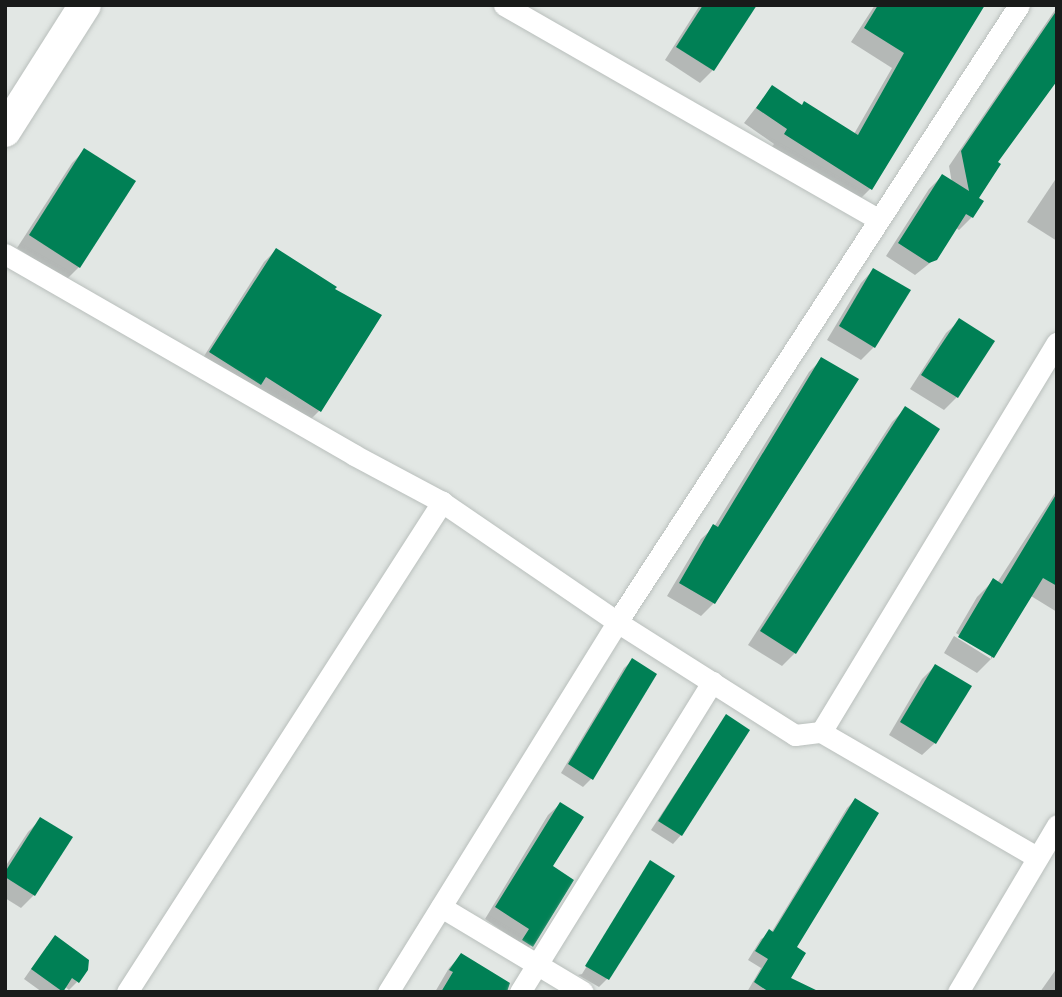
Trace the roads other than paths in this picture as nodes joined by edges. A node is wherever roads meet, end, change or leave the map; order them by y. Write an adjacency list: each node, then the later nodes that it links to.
1 (85, 5): 4 (main road)
2 (504, 5): 5 (street)
3 (1019, 5): 5 (street)
4 (5, 131)
5 (878, 219): 9 (street)
6 (5, 254): 8 (street)
7 (1057, 344): 11 (street)
8 (442, 502): 9 (street); 16 (street)
9 (617, 622): 10 (street); 14 (street)
10 (712, 682): 11 (street); 15 (street)
11 (821, 732): 13 (street)
12 (1057, 825): 13 (street)
13 (1037, 857): 20 (street)
14 (441, 907): 15 (street); 17 (street)
15 (537, 964): 18 (street); 19 (street)
16 (127, 992)
17 (388, 992)
18 (520, 992)
19 (583, 992)
20 (958, 992)

